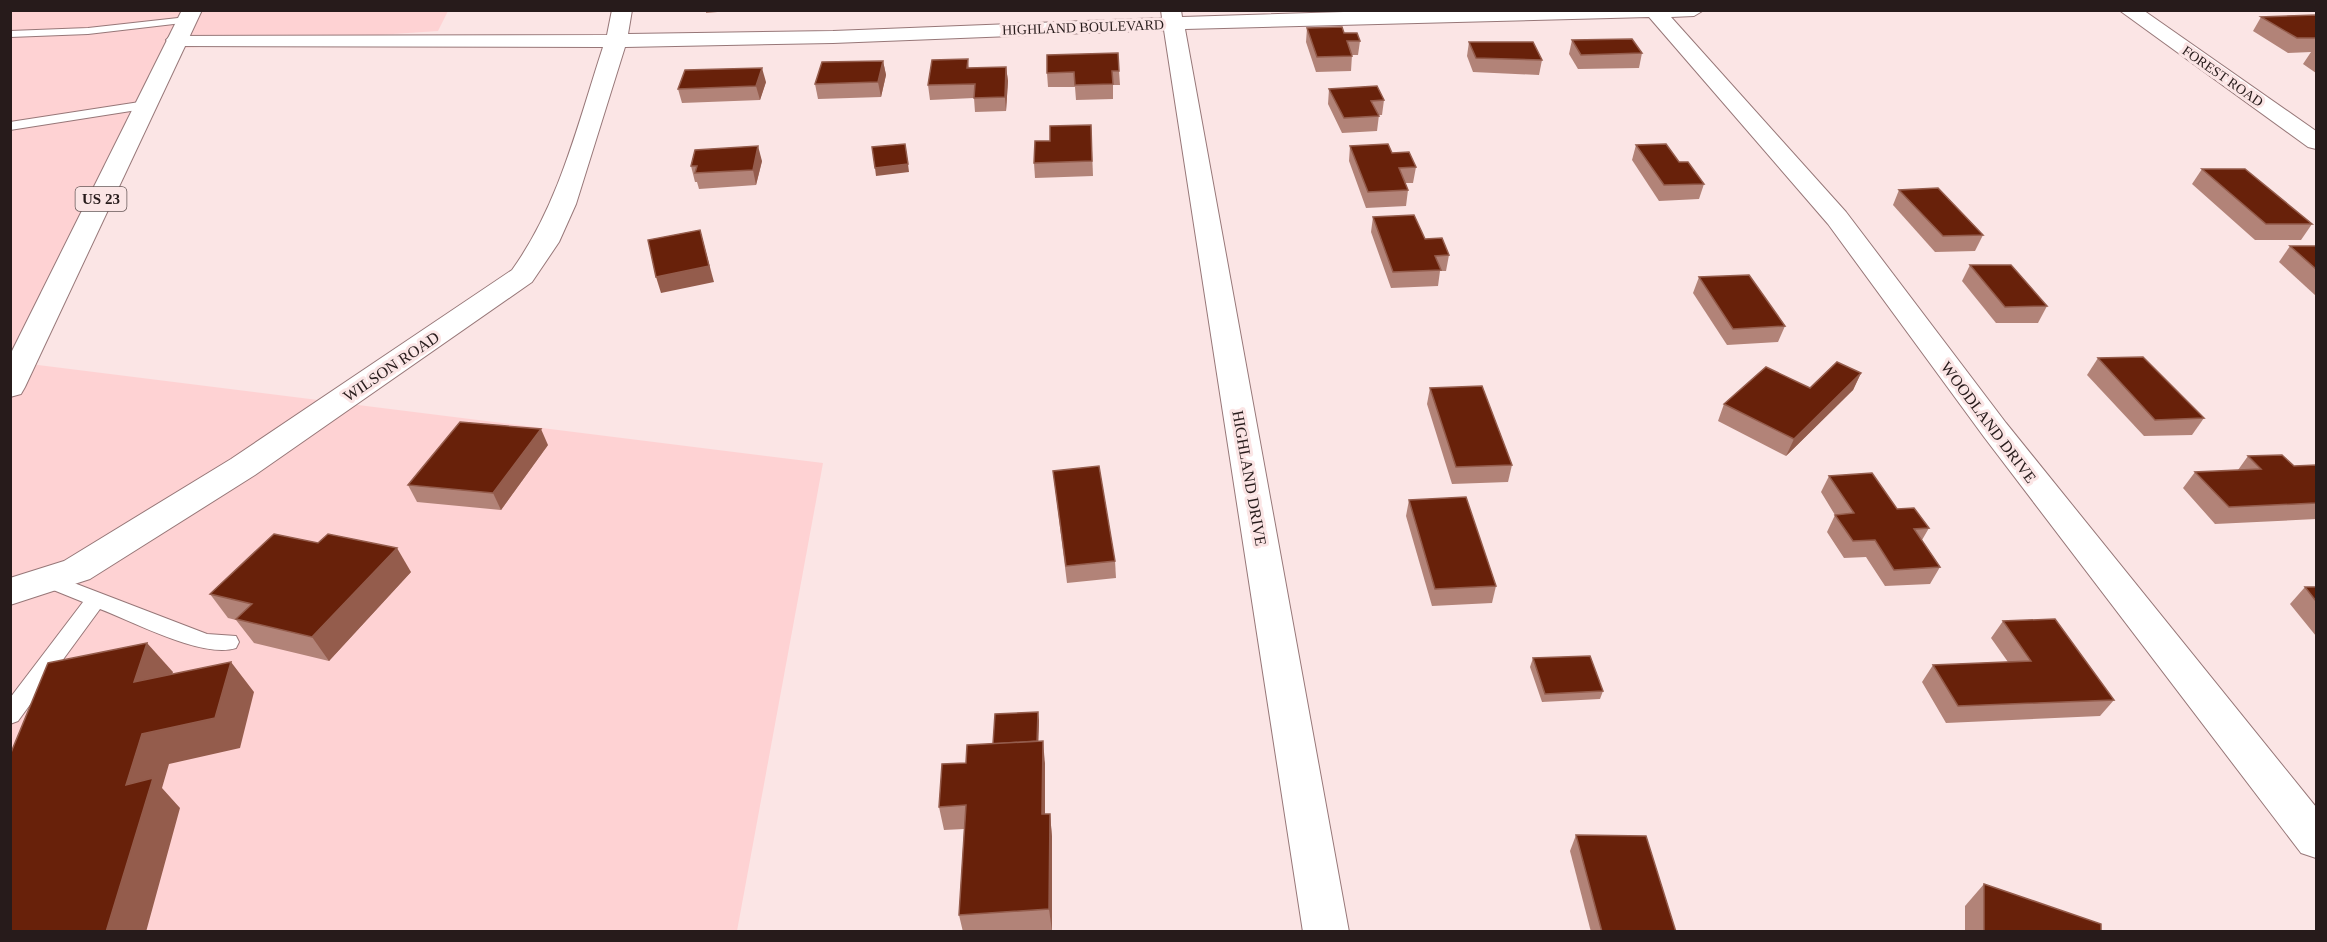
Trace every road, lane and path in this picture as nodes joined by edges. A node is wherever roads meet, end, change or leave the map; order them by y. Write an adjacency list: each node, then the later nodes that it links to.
1 (622, 10): 8 (street, WILSON ROAD)
2 (1694, 10): 4 (street, HIGHLAND BOULEVARD)
3 (2129, 10): 11 (street, FOREST ROAD)
4 (1655, 11): 5 (street, HIGHLAND BOULEVARD); 19 (street, WOODLAND DRIVE)
5 (1172, 17): 8 (street, HIGHLAND BOULEVARD); 20 (street, HIGHLAND DRIVE)
6 (186, 24): 7 (lane); 8 (street, HIGHLAND BOULEVARD); 9 (street, US 23)
7 (10, 34)
8 (616, 41): 14 (street, WILSON ROAD)
9 (146, 105): 10 (lane); 12 (street, US 23)
10 (10, 126)
11 (2316, 142)
12 (17, 361): 13 (street, US 23)
13 (10, 387)
14 (48, 580): 15 (street, WILSON ROAD); 16 (lane)
15 (10, 592)
16 (96, 599): 17 (lane); 18 (lane)
17 (229, 642)
18 (10, 715)
19 (2316, 839)
20 (1326, 932)

